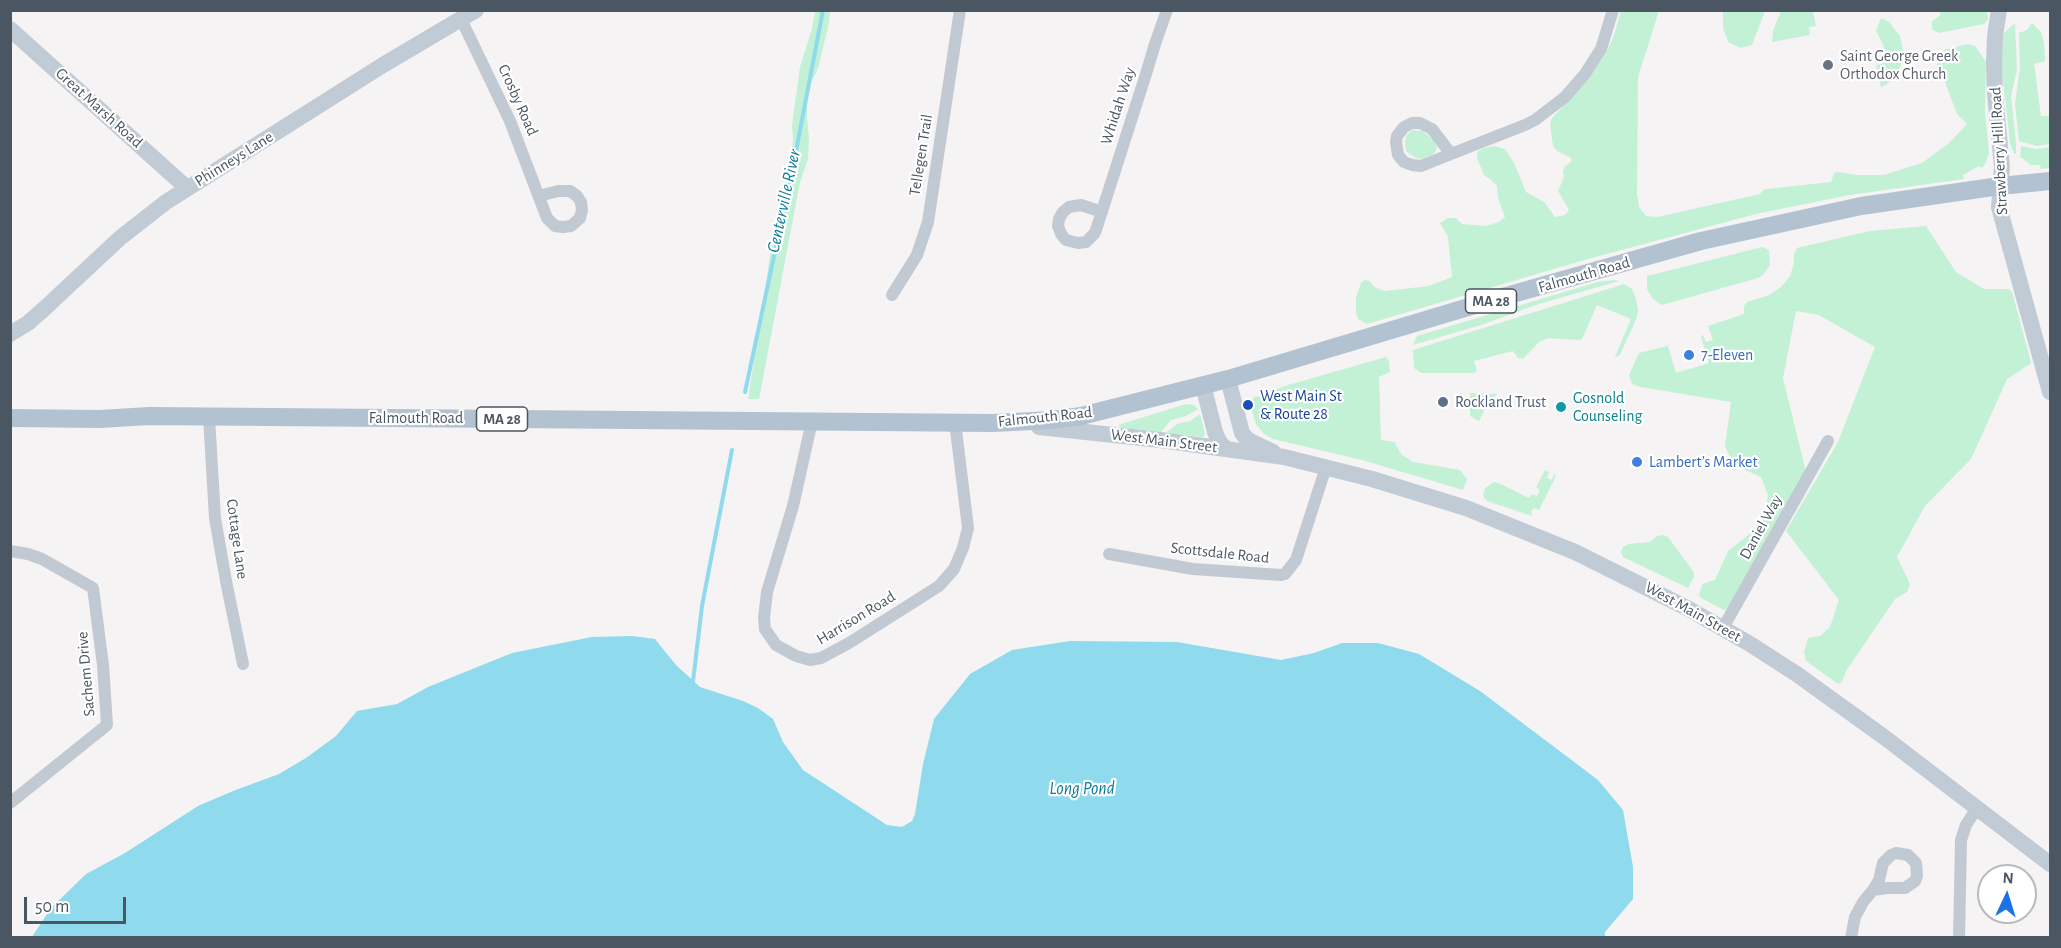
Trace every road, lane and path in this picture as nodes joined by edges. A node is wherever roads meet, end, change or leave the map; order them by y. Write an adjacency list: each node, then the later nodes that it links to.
1 (960, 10): 13 (street, Tellegen Trail)
2 (1167, 10): 12 (street, Whidah Way)
3 (1613, 10): 7 (street)
4 (1999, 10): 9 (main road, Strawberry Hill Road)
5 (468, 15): 10 (main road, Phinneys Lane); 11 (street, Crosby Road)
6 (10, 29): 10 (main road, Great Marsh Road)
7 (1451, 154): 7 (street)
8 (2050, 181): 9 (main road, Falmouth Road / MA 28)
9 (2000, 186): 15 (main road, Falmouth Road / MA 28); 17 (main road, Strawberry Hill Road)
10 (187, 188): 14 (main road, Phinneys Lane)
11 (539, 196)
12 (1102, 212)
13 (892, 295)
14 (10, 334)
15 (1228, 379): 16 (main road, Falmouth Road / MA 28); 25 (main road, West Main Street)
16 (1203, 385): 22 (main road, Falmouth Road / MA 28); 24 (main road, West Main Street)
17 (2050, 392)
18 (209, 417): 19 (main road, Falmouth Road / MA 28); 20 (main road, Falmouth Road / MA 28); 30 (street, Cottage Lane)
19 (10, 418)
20 (812, 422): 21 (main road, Falmouth Road / MA 28); 21 (street, Harrison Road)
21 (955, 422): 22 (main road, Falmouth Road / MA 28)
22 (993, 423): 24 (main road, West Main Street)
23 (1828, 441): 29 (street, Daniel Way)
24 (1227, 449): 25 (main road, West Main Street)
25 (1284, 458): 26 (main road, West Main Street)
26 (1326, 467): 28 (street, Scottsdale Road); 29 (main road, West Main Street)
27 (10, 551): 31 (street, Sachem Drive)
28 (1109, 554)
29 (1723, 628): 32 (main road, West Main Street)
30 (243, 664)
31 (10, 803)
32 (1977, 808): 33 (main road, West Main Street); 36 (street)
33 (2050, 864)
34 (1873, 890): 35 (street)
35 (1851, 938)
36 (1959, 938)

